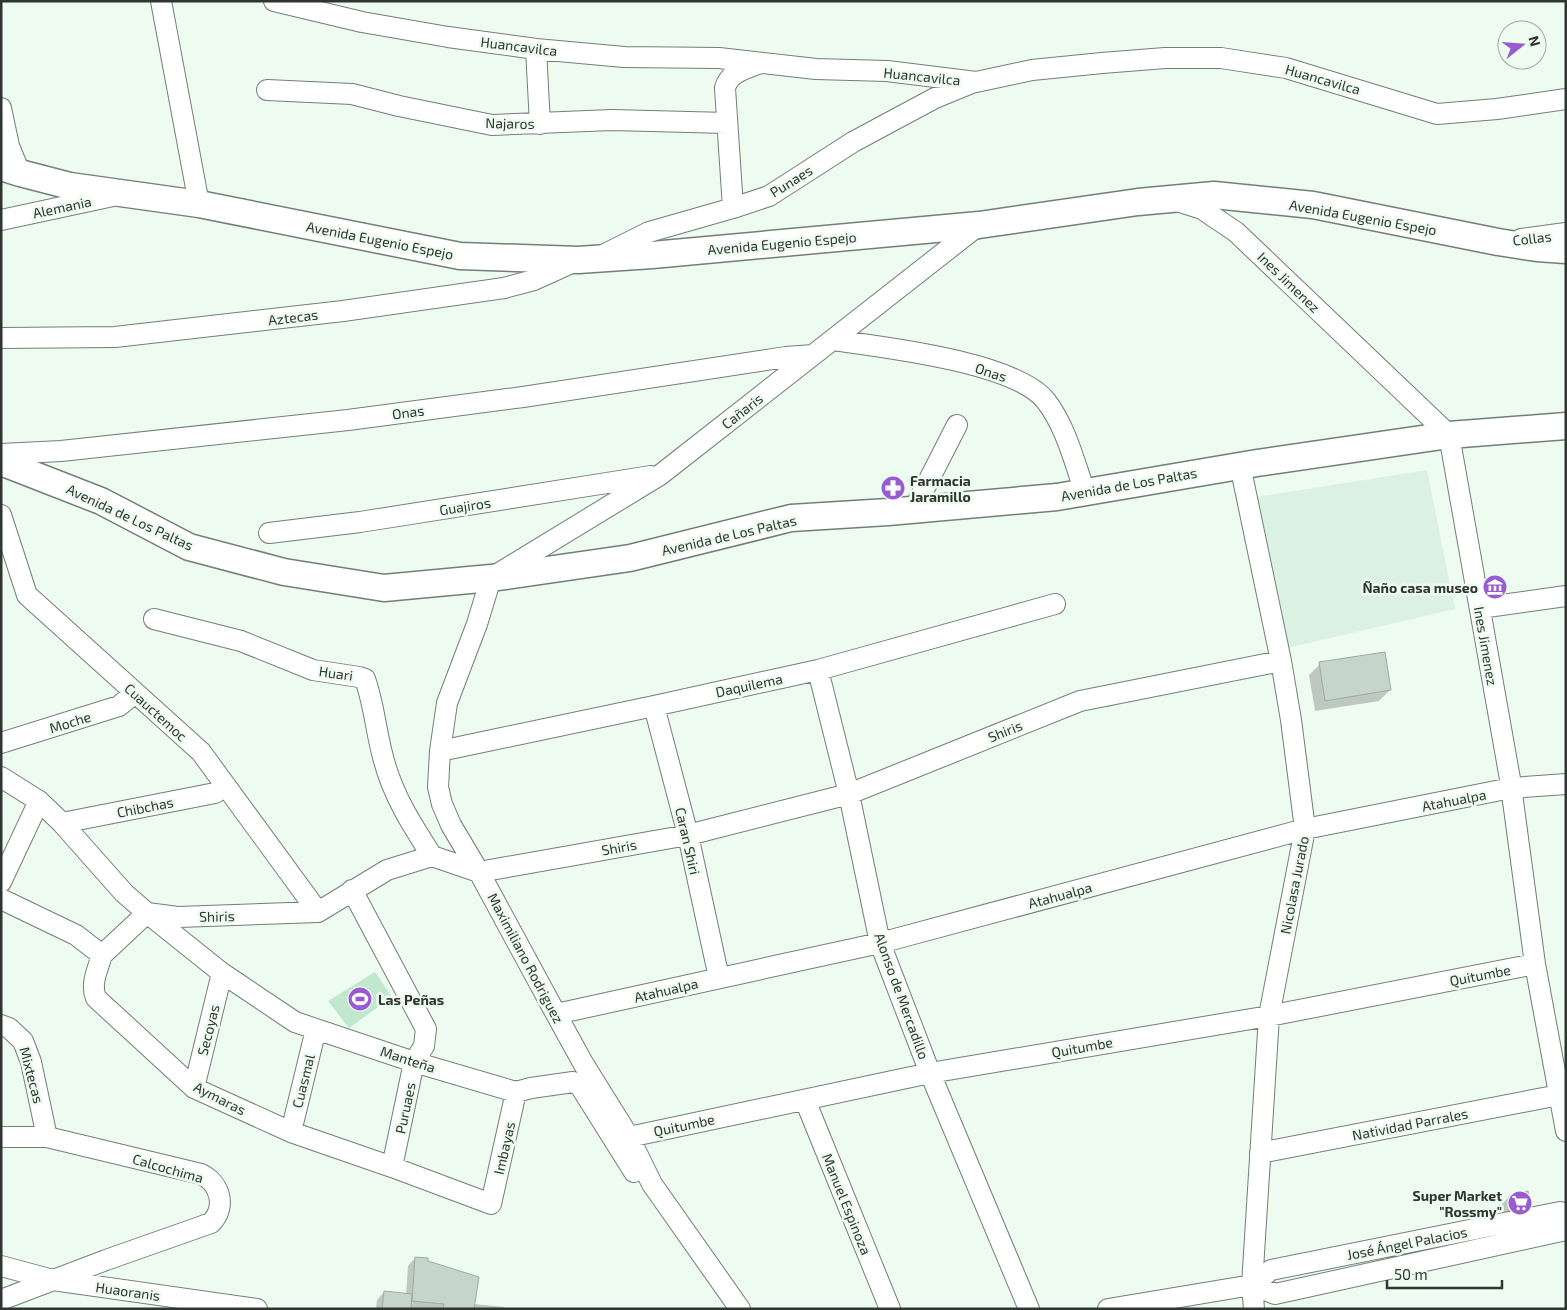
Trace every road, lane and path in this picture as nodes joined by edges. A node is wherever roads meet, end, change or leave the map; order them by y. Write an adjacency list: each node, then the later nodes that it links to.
1 (161, 1): 14 (street)
2 (274, 1): 3 (street, Huancavilca)
3 (536, 49): 4 (street, Huancavilca); 10 (street)
4 (762, 62): 5 (street, Huancavilca); 9 (street)
5 (976, 82): 7 (street, Huancavilca); 15 (street, Punaes)
6 (266, 90): 10 (street, Najaros)
7 (1566, 99)
8 (1, 108): 11 (street)
9 (727, 123): 10 (street, Najaros); 15 (street)
10 (540, 124)
11 (8, 157): 12 (main road, Avenida Eugenio Espejo)
12 (122, 194): 14 (main road, Avenida Eugenio Espejo); 16 (street, Alemania)
13 (1170, 200): 17 (main road, Avenida Eugenio Espejo); 19 (main road, Avenida Eugenio Espejo); 27 (street, Ines Jimenez)
14 (199, 204): 21 (main road, Avenida Eugenio Espejo)
15 (733, 208): 21 (street, Punaes)
16 (1, 220)
17 (979, 225): 21 (main road, Avenida Eugenio Espejo); 23 (street, Cañaris)
18 (1566, 234): 19 (street, Collas)
19 (1498, 242): 20 (main road, Avenida Eugenio Espejo)
20 (1566, 250)
21 (587, 259): 22 (street, Aztecas)
22 (1, 338)
23 (833, 340): 24 (street, Cañaris); 32 (street, Onas)
24 (813, 355): 28 (street, Onas); 31 (street, Cañaris)
25 (957, 426): 33 (street)
26 (1566, 426): 27 (main road, Avenida de Los Paltas)
27 (1449, 435): 30 (main road, Avenida de Los Paltas); 39 (street, Ines Jimenez)
28 (1, 454)
29 (1, 462): 36 (main road, Avenida de Los Paltas)
30 (1240, 465): 32 (main road, Avenida de Los Paltas); 41 (street, Nicolasa Jurado)
31 (660, 475): 35 (street, Guajiros); 36 (street, Cañaris)
32 (1085, 492): 33 (main road, Avenida de Los Paltas)
33 (914, 509): 36 (main road, Avenida de Los Paltas)
34 (1, 515): 43 (street, Cuauctemoc)
35 (270, 533)
36 (491, 578): 46 (street, Maximiliano Rodriguez)
37 (1566, 596): 39 (street)
38 (1055, 604): 42 (street, Daquilema)
39 (1480, 608): 50 (street, Ines Jimenez)
40 (154, 619): 56 (street, Huari)
41 (1281, 661): 51 (street, Shiris); 54 (street, Nicolasa Jurado)
42 (818, 670): 44 (street, Daquilema); 51 (street, Alonso de Mercadillo)
43 (135, 693): 45 (street, Moche); 49 (street, Cuauctemoc)
44 (654, 706): 46 (street, Daquilema); 55 (street, Caran Shiri)
45 (1, 743)
46 (440, 750): 57 (street, Maximiliano Rodriguez)
47 (1, 777): 52 (street)
48 (1566, 784): 50 (street, Atahualpa)
49 (225, 786): 53 (street, Chibchas); 61 (street, Cuauctemoc)
50 (1511, 788): 54 (street, Atahualpa); 65 (street, Ines Jimenez)
51 (849, 794): 55 (street, Shiris); 63 (street, Alonso de Mercadillo)
52 (39, 801): 53 (street); 58 (street)
53 (62, 823): 62 (street)
54 (1305, 829): 63 (street, Atahualpa); 69 (street, Nicolasa Jurado)
55 (688, 835): 57 (street, Shiris); 67 (street, Caran Shiri)
56 (432, 856): 57 (street, Shiris); 59 (street)
57 (480, 872): 68 (street, Maximiliano Rodriguez)
58 (1, 882)
59 (352, 890): 61 (street); 72 (street, Puruaes)
60 (1, 899): 64 (street)
61 (318, 912): 62 (street, Shiris)
62 (147, 913): 64 (street); 66 (street, Manteña)
63 (880, 943): 67 (street, Atahualpa); 73 (street, Alonso de Mercadillo)
64 (102, 955): 74 (street, Aymaras)
65 (1535, 964): 69 (street, Quitumbe); 76 (street, Ines Jimenez)
66 (222, 973): 71 (street, Manteña); 74 (street, Secoyas)
67 (719, 978): 68 (street, Atahualpa)
68 (556, 1014): 82 (street, Maximiliano Rodriguez)
69 (1269, 1016): 73 (street, Quitumbe); 83 (street, Nicolasa Jurado)
70 (1, 1025): 81 (street, Mixtecas)
71 (316, 1029): 72 (street, Manteña); 79 (street, Cuasmal)
72 (414, 1062): 75 (street, Manteña); 84 (street, Puruaes)
73 (930, 1073): 77 (street, Quitumbe); 96 (street, Alonso de Mercadillo)
74 (194, 1088): 79 (street, Aymaras)
75 (516, 1092): 85 (street, Manteña); 86 (street, Imbayas)
76 (1559, 1095): 78 (street, Ines Jimenez); 83 (street, Natividad Parrales)
77 (805, 1100): 82 (street, Quitumbe); 95 (street, Manuel Espinoza)
78 (1566, 1131)
79 (291, 1132): 84 (street, Aymaras)
80 (1, 1136): 81 (street, Calcochima)
81 (47, 1137): 90 (street, Calcochima)
82 (629, 1137): 85 (street, Maximiliano Rodriguez)
83 (1260, 1153): 91 (street, Nicolasa Jurado)
84 (392, 1168): 86 (street, Aymaras)
85 (652, 1184): 94 (street, Maximiliano Rodriguez)
86 (491, 1204)
87 (1566, 1214): 91 (street, José Ángel Palacios)
88 (1566, 1230): 91 (street, José Ángel Palacios)
89 (1, 1266): 90 (street, Huaoranis)
90 (53, 1280): 92 (street, Calcochima); 93 (street, Huaoranis)
91 (1252, 1285): 97 (street, José Ángel Palacios); 98 (street, Nicolasa Jurado)
92 (1, 1300)
93 (257, 1309)
94 (740, 1309)
95 (890, 1309)
96 (1029, 1309)
97 (1108, 1309)
98 (1254, 1309)

